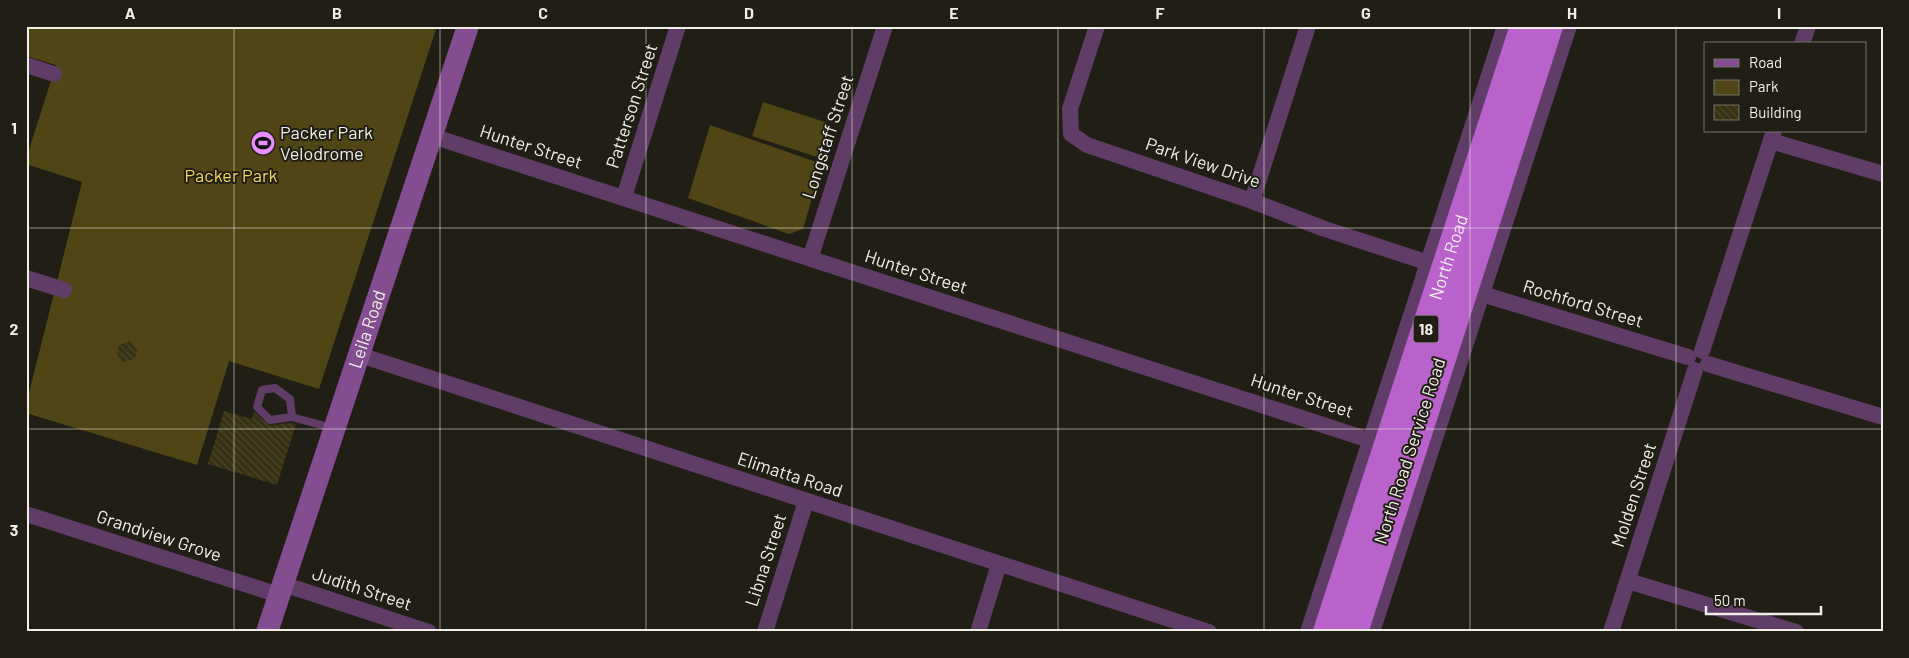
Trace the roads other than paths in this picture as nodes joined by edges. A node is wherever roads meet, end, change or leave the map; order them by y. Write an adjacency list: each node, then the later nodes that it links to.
1 (468, 26): 14 (street, Leila Road)
2 (678, 26): 17 (street, Patterson Street)
3 (885, 26): 19 (street, Longstaff Street)
4 (1097, 26): 18 (street, Park View Drive)
5 (1308, 26): 18 (street)
6 (1505, 26): 21 (street, North Road Service Road)
7 (1524, 26): 21 (highway, North Road / 18)
8 (1550, 26): 21 (highway, North Road / 18)
9 (1569, 26): 21 (street, North Road Service Road)
10 (1808, 26): 11 (street)
11 (1803, 42)
12 (26, 65): 13 (street)
13 (54, 74)
14 (432, 136): 17 (street, Hunter Street); 23 (street, Leila Road)
15 (1773, 136): 16 (street); 24 (street, Molden Street)
16 (1883, 174)
17 (624, 197): 19 (street, Hunter Street)
18 (1252, 201): 21 (street, Park View Drive)
19 (810, 259): 28 (street, Hunter Street)
20 (26, 278): 22 (street)
21 (1455, 283): 24 (street, Rochford Street); 28 (highway, North Road / 18); 41 (highway, North Road / 18); 42 (street, North Road Service Road)
22 (64, 290)
23 (360, 355): 27 (street, Leila Road); 29 (street, Elimatta Road)
24 (1698, 360): 26 (street, Rochford Street); 32 (street, Molden Street)
25 (292, 417): 25 (lane); 27 (lane)
26 (1883, 417)
27 (334, 429): 33 (street, Leila Road)
28 (1379, 443): 39 (street); 40 (highway, North Road / 18)
29 (806, 501): 31 (street, Elimatta Road); 36 (street, Libna Street)
30 (26, 514): 33 (street, Grandview Grove)
31 (999, 564): 37 (street); 38 (street, Elimatta Road)
32 (1628, 581): 43 (street, Molden Street); 44 (street)
33 (281, 589): 34 (street, Leila Road); 35 (street, Judith Street)
34 (267, 632)
35 (429, 632)
36 (764, 632)
37 (978, 632)
38 (1209, 632)
39 (1308, 632)
40 (1327, 632)
41 (1354, 632)
42 (1372, 632)
43 (1611, 632)
44 (1796, 632)

